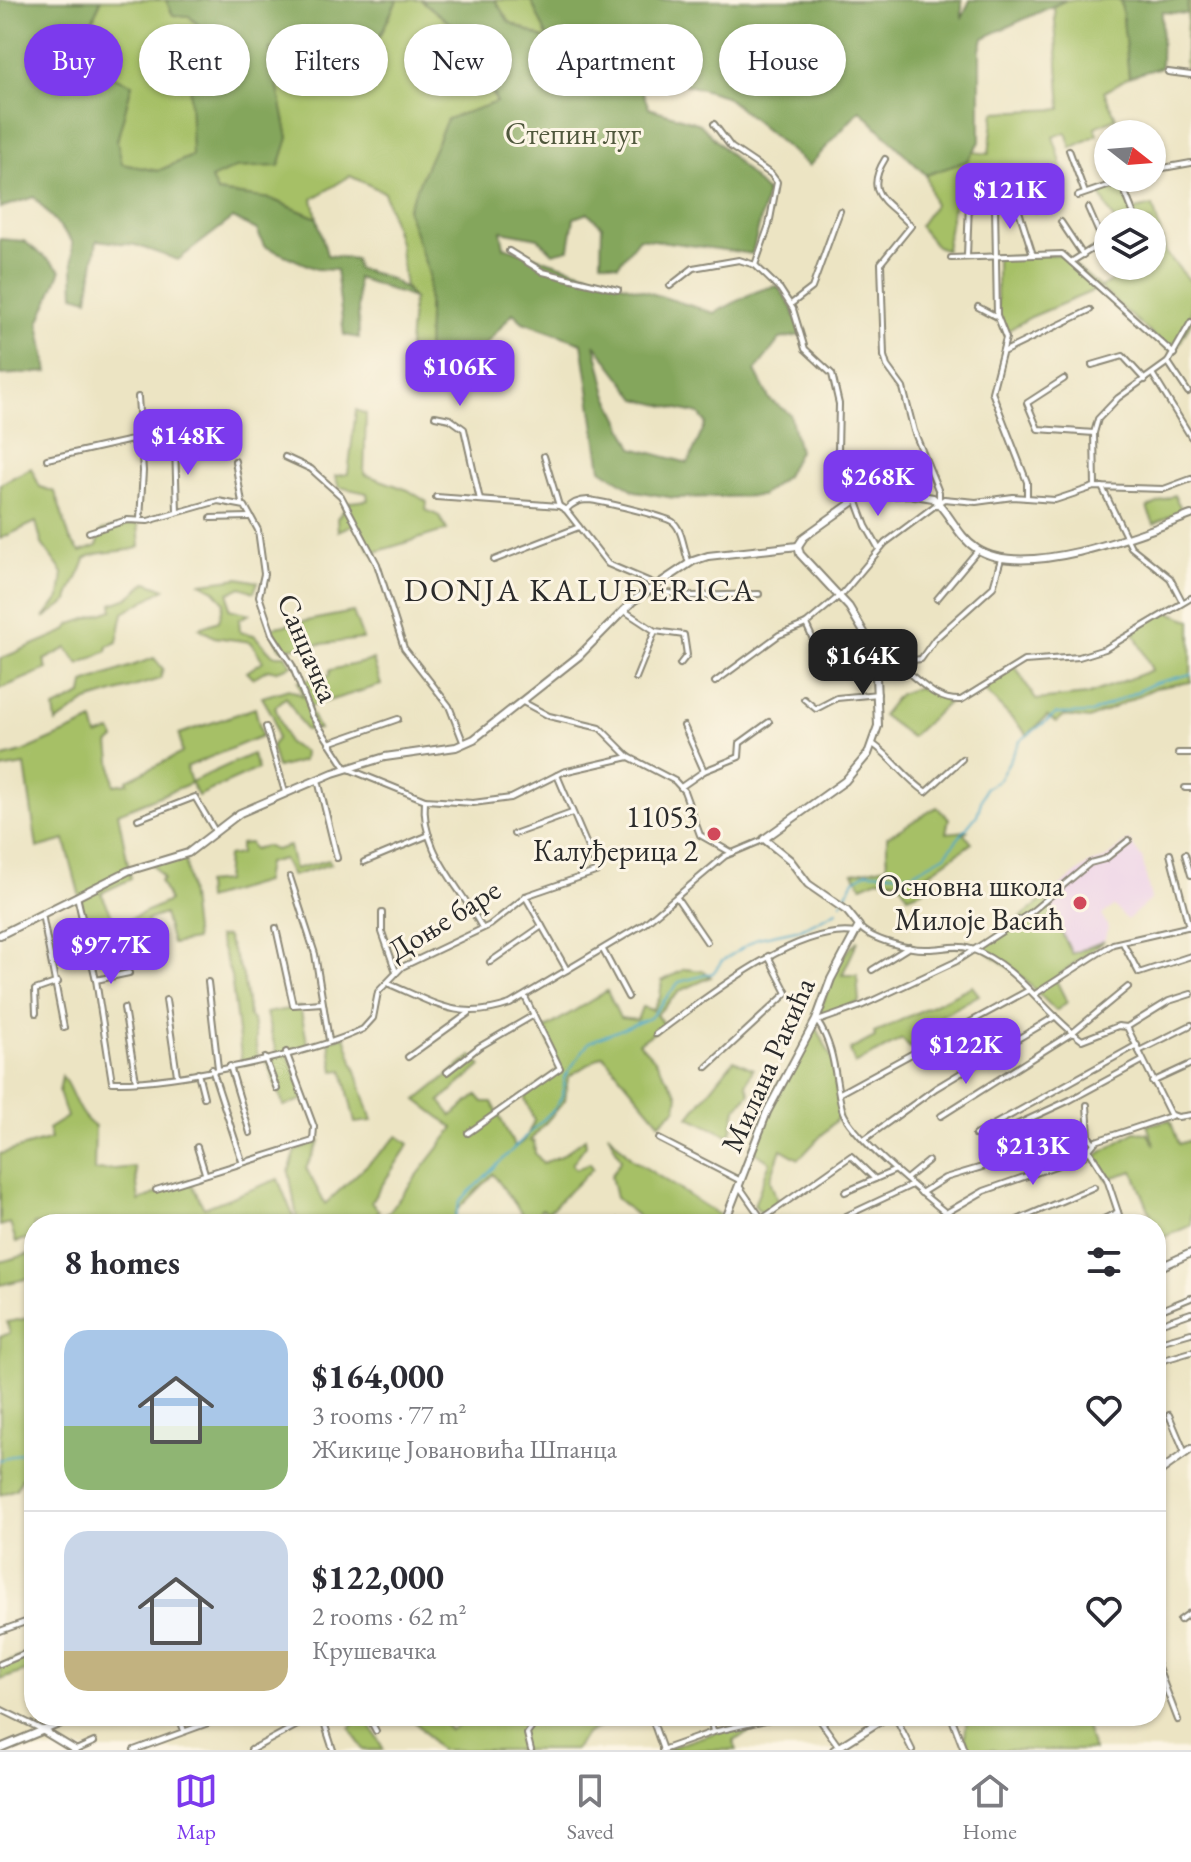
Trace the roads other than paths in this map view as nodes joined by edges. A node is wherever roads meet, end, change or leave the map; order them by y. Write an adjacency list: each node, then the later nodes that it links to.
1 (1168, 72): 2 (street)
2 (1191, 75)
3 (714, 124): 24 (street)
4 (1069, 150): 9 (street)
5 (885, 159): 58 (street)
6 (1191, 163): 7 (street)
7 (1166, 167)
8 (1094, 190): 9 (street)
9 (1085, 193): 10 (street)
10 (1078, 196)
11 (969, 203): 20 (street)
12 (995, 205): 22 (street)
13 (1088, 208): 19 (street)
14 (840, 211): 27 (street)
15 (1019, 211): 18 (street)
16 (1061, 222): 19 (street)
17 (509, 251): 26 (street)
18 (1033, 255): 22 (street); 23 (street)
19 (1083, 255): 23 (street)
20 (967, 256): 21 (street); 22 (street)
21 (951, 258)
22 (997, 258): 30 (street)
23 (1071, 262): 33 (street)
24 (755, 265): 25 (street); 27 (street)
25 (670, 286)
26 (618, 290)
27 (791, 304): 54 (street)
28 (978, 307): 30 (street)
29 (1090, 310): 32 (street)
30 (997, 317): 32 (street)
31 (1190, 326): 33 (street)
32 (1003, 352): 55 (street)
33 (1174, 354): 34 (street)
34 (1168, 362): 36 (street); 39 (street)
35 (1092, 365): 38 (street)
36 (1153, 375): 38 (street); 43 (street)
37 (1064, 379): 42 (street)
38 (1145, 380): 42 (street)
39 (1188, 392)
40 (138, 397): 44 (street)
41 (435, 416): 56 (street)
42 (1094, 433): 51 (street)
43 (1191, 437)
44 (141, 438): 48 (street); 65 (street)
45 (175, 444): 61 (street)
46 (544, 456): 59 (street)
47 (285, 457): 98 (street)
48 (47, 459)
49 (235, 461): 57 (street)
50 (1191, 479): 52 (street)
51 (1095, 487): 52 (street); 55 (street)
52 (1102, 487): 68 (street)
53 (436, 497): 56 (street)
54 (856, 498): 58 (street); 69 (street); 70 (street)
55 (1027, 498): 58 (street)
56 (480, 500): 59 (street)
57 (242, 503): 61 (street); 64 (street, Санџачка)
58 (938, 504): 70 (street); 71 (street)
59 (559, 506): 60 (street)
60 (566, 510): 66 (street); 74 (street)
61 (177, 512): 65 (street)
62 (1191, 515): 68 (street)
63 (211, 518): 64 (street)
64 (252, 518): 97 (street, Санџачка)
65 (140, 519): 67 (street)
66 (579, 527): 73 (street); 75 (street)
67 (89, 532)
68 (1125, 537): 72 (street); 80 (street)
69 (798, 546): 74 (street); 77 (street)
70 (879, 549): 77 (street)
71 (978, 550): 72 (street); 79 (street)
72 (1001, 559): 86 (street)
73 (494, 560)
74 (689, 563): 75 (street)
75 (652, 587): 76 (street); 81 (street)
76 (759, 594)
77 (840, 596): 82 (street); 85 (street)
78 (1191, 598): 80 (street)
79 (937, 599)
80 (1182, 601): 86 (street)
81 (623, 610): 83 (street); 92 (street)
82 (806, 624): 84 (street); 89 (street)
83 (655, 631): 87 (street); 88 (street)
84 (816, 646)
85 (878, 658): 86 (street); 90 (street)
86 (898, 662)
87 (680, 664)
88 (636, 678)
89 (715, 682)
90 (878, 694): 91 (street); 99 (street)
91 (804, 699)
92 (521, 701): 98 (street); 102 (street)
93 (398, 719): 97 (street)
94 (769, 722): 105 (street)
95 (684, 726): 105 (street)
96 (266, 727): 109 (street)
97 (329, 743): 104 (street, Санџачка)
98 (464, 744): 104 (street)
99 (873, 744): 103 (street); 116 (street)
100 (1178, 753): 101 (street)
101 (1191, 753)
102 (629, 757): 106 (street); 108 (street)
103 (962, 759)
104 (346, 768): 107 (street); 110 (street)
105 (704, 771): 108 (street)
106 (557, 775): 110 (street); 111 (street)
107 (318, 780): 109 (street); 121 (street)
108 (681, 787): 118 (street)
109 (285, 792): 113 (street)
110 (425, 800): 115 (street)
111 (572, 813): 114 (street); 126 (street, Доње баре)
112 (138, 819): 113 (street)
113 (215, 831): 125 (street)
114 (514, 834)
115 (429, 835): 122 (street); 133 (street)
116 (764, 839): 118 (street); 134 (street)
117 (1129, 840): 140 (street)
118 (732, 853): 127 (street)
119 (1170, 854): 131 (street)
120 (1185, 854): 123 (street)
121 (337, 858)
122 (364, 862)
123 (1191, 875)
124 (290, 877): 159 (street)
125 (77, 896): 129 (street); 148 (street)
126 (525, 896): 130 (street); 133 (street, Доње баре)
127 (677, 898): 136 (street); 139 (street)
128 (382, 913): 146 (street)
129 (42, 914): 135 (street); 149 (street)
130 (542, 926): 143 (street); 144 (street)
131 (1190, 926): 137 (street)
132 (276, 928): 159 (street)
133 (482, 928): 146 (street, Доње баре)
134 (857, 930): 138 (street); 141 (street); 165 (street, Милана Ракића)
135 (0, 935)
136 (707, 942)
137 (1123, 943): 142 (street); 154 (street)
138 (909, 947): 140 (street); 145 (street)
139 (603, 950): 144 (street); 157 (street)
140 (973, 950): 153 (street); 165 (street)
141 (768, 956): 170 (street); 179 (street)
142 (1191, 956)
143 (490, 962)
144 (567, 970): 156 (street)
145 (872, 970)
146 (396, 972): 151 (street, Доње баре)
147 (129, 973): 148 (street)
148 (96, 980): 184 (street, Доње баре)
149 (58, 982): 162 (street); 168 (street)
150 (208, 982): 180 (street)
151 (387, 983): 161 (street); 171 (street, Доње баре)
152 (1128, 987): 169 (street)
153 (1029, 990): 154 (street); 187 (street)
154 (1035, 994): 164 (street)
155 (1191, 994): 167 (street)
156 (525, 997): 161 (street); 163 (street)
157 (628, 997)
158 (166, 1000): 183 (street)
159 (322, 1003): 171 (street)
160 (124, 1008): 184 (street)
161 (471, 1011): 174 (street)
162 (36, 1013)
163 (534, 1015): 182 (street); 195 (street)
164 (1056, 1016): 169 (street); 198 (street)
165 (817, 1020): 187 (street); 209 (street, Милана Ракића)
166 (1191, 1025): 172 (street)
167 (1127, 1027): 169 (street); 172 (street)
168 (64, 1028)
169 (1072, 1033): 192 (street)
170 (656, 1034)
171 (329, 1040): 173 (street, Доње баре)
172 (1138, 1048): 176 (street); 196 (street)
173 (286, 1052): 175 (street, Доње баре); 203 (street)
174 (408, 1057)
175 (265, 1058): 178 (street, Доње баре); 186 (street)
176 (1142, 1061): 185 (street); 193 (street)
177 (1191, 1064): 185 (street)
178 (230, 1066): 180 (street, Доње баре); 194 (street)
179 (707, 1067)
180 (215, 1069): 181 (street, Доње баре); 203 (street)
181 (197, 1072): 183 (street, Доње баре); 188 (street)
182 (447, 1072)
183 (177, 1075): 184 (street, Доње баре)
184 (136, 1081)
185 (1152, 1082): 190 (street)
186 (277, 1089)
187 (840, 1093): 198 (street)
188 (204, 1097)
189 (1087, 1105): 199 (street)
190 (1171, 1115): 191 (street); 199 (street)
191 (1191, 1115)
192 (941, 1116)
193 (1016, 1125)
194 (250, 1133)
195 (468, 1133)
196 (975, 1135)
197 (659, 1139): 209 (street)
198 (865, 1139): 205 (street)
199 (1094, 1143): 202 (street)
200 (197, 1147): 206 (street)
201 (1033, 1152): 214 (street)
202 (1090, 1152): 215 (street); 221 (street)
203 (242, 1161): 206 (street)
204 (928, 1161): 208 (street)
205 (896, 1170): 207 (street); 208 (street)
206 (205, 1173): 212 (street)
207 (875, 1179): 213 (street); 218 (street)
208 (906, 1179): 210 (street)
209 (740, 1184): 216 (street, Милана Ракића); 217 (street)
210 (912, 1185): 214 (street); 219 (street)
211 (1094, 1187): 222 (street)
212 (156, 1190)
213 (845, 1192)
214 (921, 1193): 220 (street)
215 (1118, 1212): 223 (street)
216 (728, 1214)
217 (756, 1214)
218 (770, 1214)
219 (850, 1214)
220 (947, 1214)
221 (950, 1214)
222 (1031, 1214)
223 (1114, 1214)
224 (1191, 1253): 225 (street)
225 (1166, 1264)
226 (1191, 1298): 227 (street)
227 (1166, 1308)
228 (1191, 1313): 229 (street)
229 (1166, 1322)
230 (1191, 1333): 231 (street)
231 (1166, 1340)
232 (1191, 1352): 233 (street)
233 (1166, 1358)
234 (1169, 1415): 235 (street)
235 (1188, 1451): 236 (street)
236 (1166, 1465)
237 (1191, 1612): 238 (street)
238 (1180, 1620)
239 (24, 1623): 240 (street)
240 (0, 1631)
241 (24, 1654): 242 (street)
242 (0, 1664)
243 (1166, 1689): 245 (street)
244 (0, 1709): 246 (street)
245 (1178, 1720)
246 (24, 1721)
247 (34, 1726): 262 (street)
248 (52, 1726): 262 (street)
249 (182, 1726): 263 (street)
250 (199, 1726): 263 (street)
251 (295, 1726): 271 (street)
252 (325, 1726): 272 (street)
253 (373, 1726): 264 (street)
254 (533, 1726): 273 (street)
255 (654, 1726): 274 (street)
256 (712, 1726): 265 (street)
257 (737, 1726): 265 (street)
258 (823, 1726): 268 (street)
259 (872, 1726): 268 (street)
260 (900, 1726): 275 (street)
261 (955, 1726): 276 (street)
262 (42, 1730): 267 (street); 269 (street)
263 (184, 1731): 270 (street)
264 (376, 1731)
265 (713, 1732): 274 (street)
266 (94, 1742): 269 (street)
267 (0, 1748)
268 (836, 1748)
269 (76, 1750)
270 (134, 1750)
271 (251, 1750)
272 (333, 1750)
273 (531, 1750)
274 (662, 1750)
275 (912, 1750)
276 (964, 1750)

